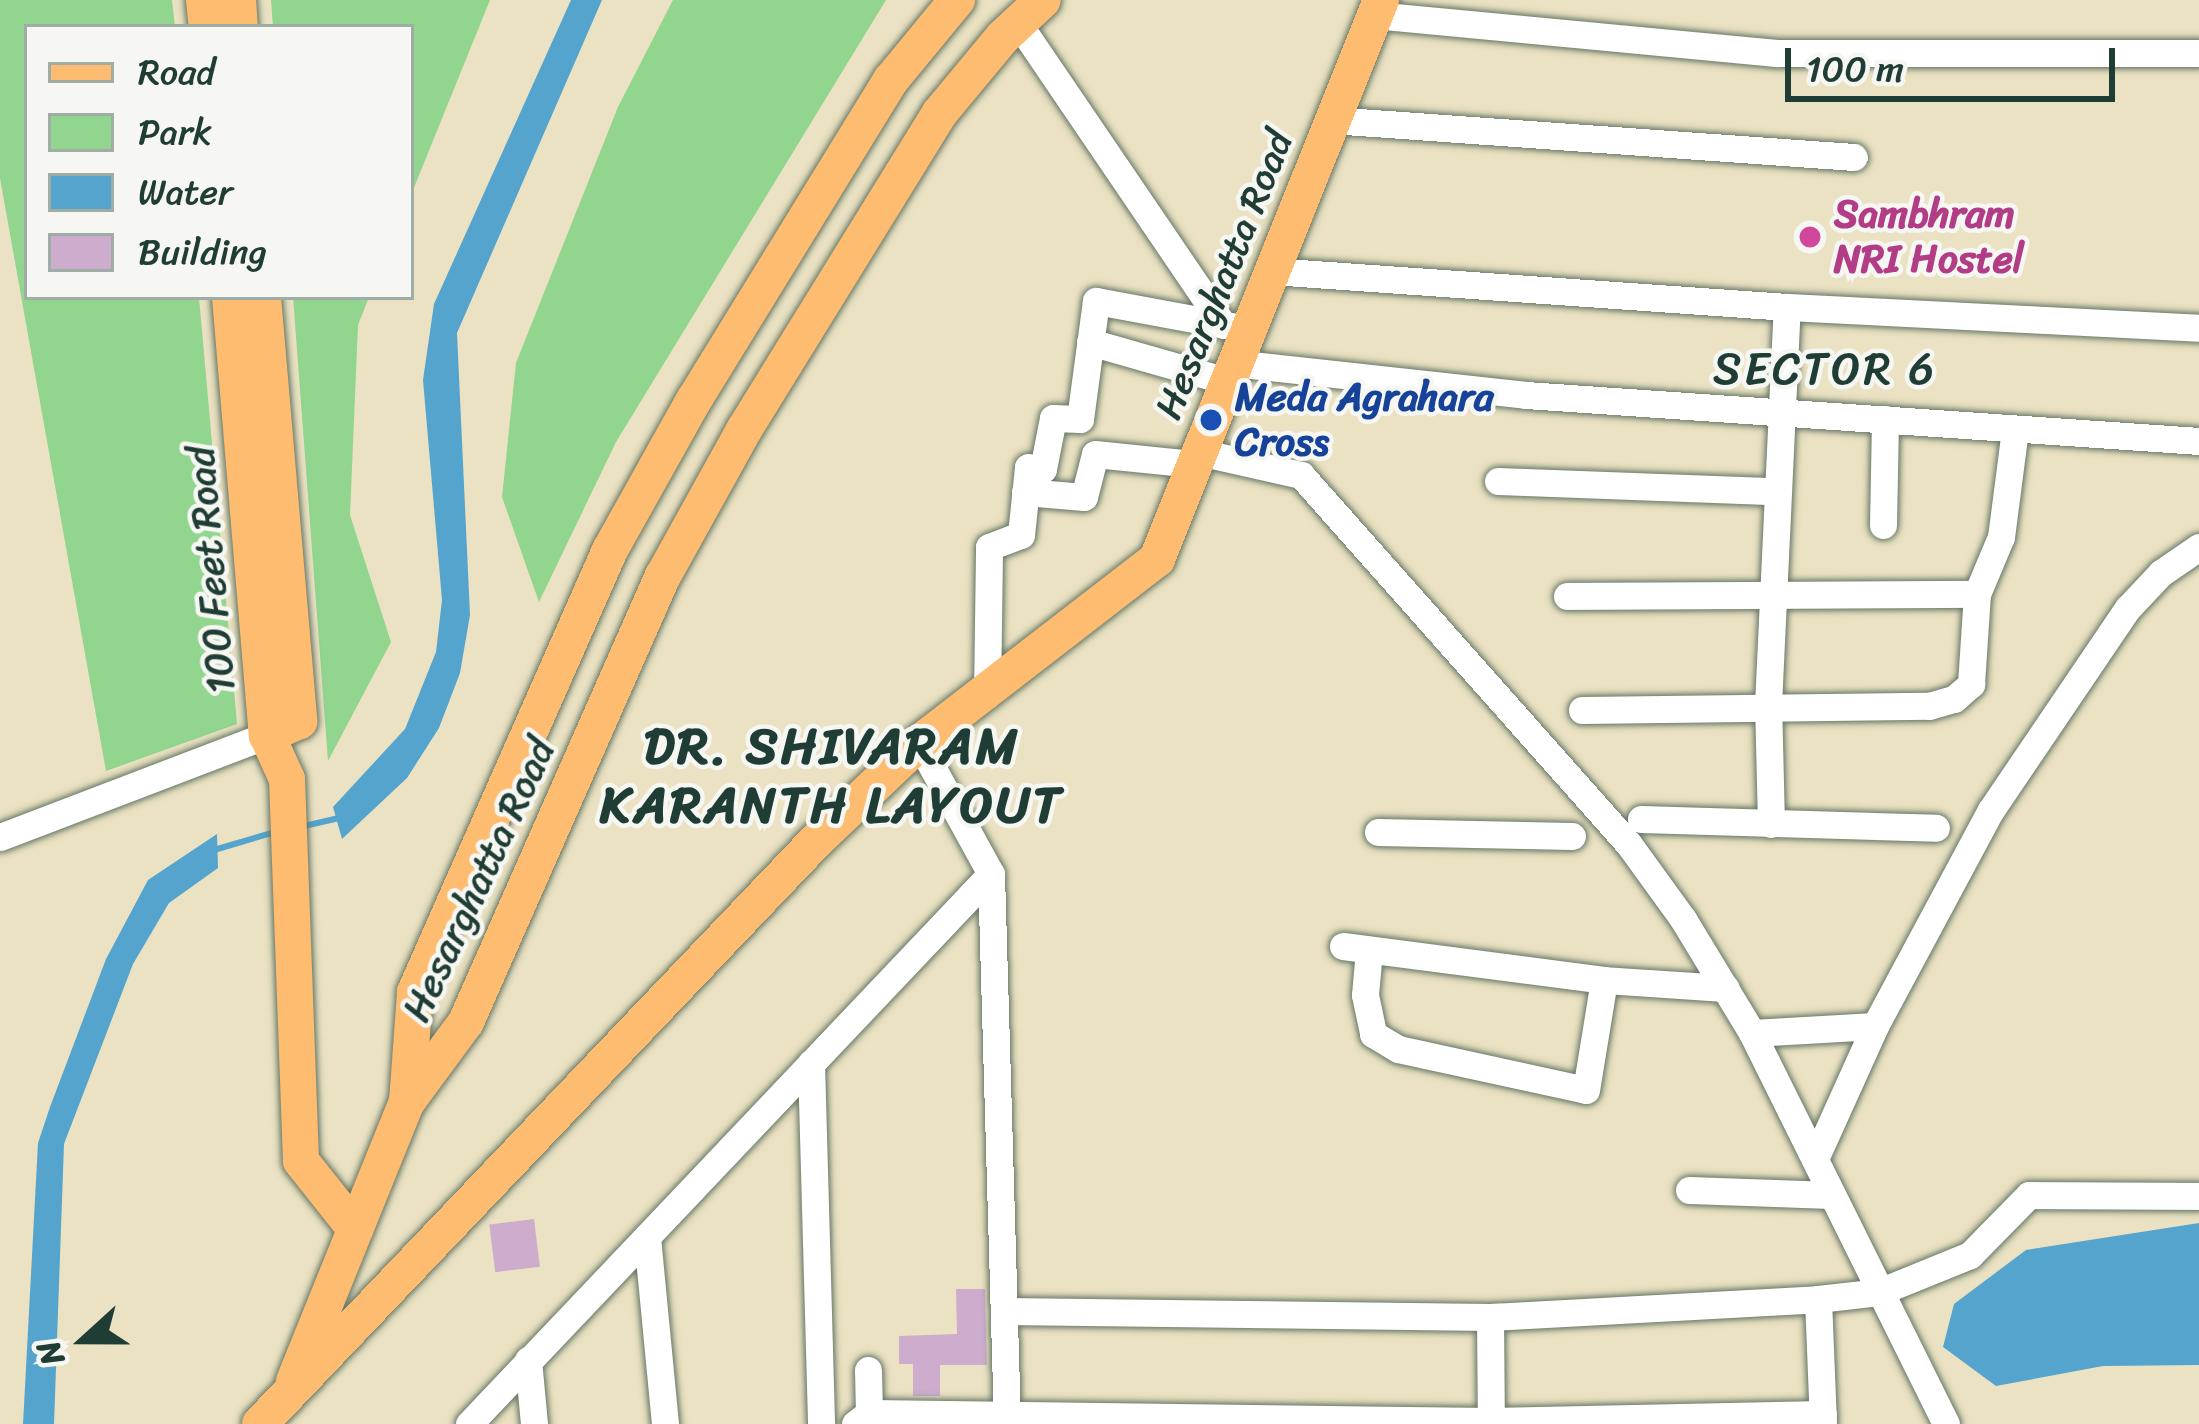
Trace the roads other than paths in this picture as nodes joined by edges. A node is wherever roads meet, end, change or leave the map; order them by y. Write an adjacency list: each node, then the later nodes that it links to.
1 (957, 0): 44 (main road, Hesarghatta Road)
2 (1378, 8): 4 (street); 5 (main road, Hesarghatta Road)
3 (1030, 11): 13 (street); 44 (main road, Hesarghatta Road)
4 (2199, 52)
5 (1331, 120): 6 (street); 7 (main road, Hesarghatta Road)
6 (1854, 157)
7 (1271, 271): 10 (street); 13 (main road, Hesarghatta Road)
8 (230, 300): 30 (main road, 100 Feet Road)
9 (263, 300): 30 (main road, 100 Feet Road)
10 (1787, 307): 11 (street); 14 (street)
11 (2199, 328)
12 (1090, 342): 13 (street); 13 (street); 21 (street)
13 (1233, 348): 14 (street); 18 (main road, Hesarghatta Road)
14 (1784, 411): 15 (street); 20 (street)
15 (1885, 419): 16 (street); 22 (street)
16 (2015, 428): 17 (street); 25 (street)
17 (2199, 441)
18 (1196, 458): 21 (street); 27 (main road, Hesarghatta Road); 40 (street)
19 (1498, 481): 20 (street)
20 (1775, 491): 24 (street)
21 (1025, 492): 27 (street)
22 (1883, 525)
23 (2199, 547): 41 (street)
24 (1772, 594): 25 (street); 26 (street); 28 (street)
25 (1977, 594): 28 (street)
26 (1567, 596)
27 (987, 695): 31 (main road, Hesarghatta Road)
28 (1768, 704): 29 (street); 33 (street)
29 (1582, 710)
30 (267, 735): 37 (street); 49 (main road)
31 (919, 743): 38 (street); 57 (main road, Hesarghatta Road)
32 (1641, 819): 33 (street)
33 (1771, 824): 34 (street)
34 (1936, 828)
35 (1378, 832): 36 (street)
36 (1572, 836)
37 (0, 837)
38 (991, 874): 43 (street); 53 (street)
39 (1604, 980): 39 (street); 40 (street)
40 (1726, 988): 42 (street)
41 (1875, 1026): 42 (street); 45 (street)
42 (1752, 1033): 45 (street)
43 (811, 1064): 50 (street); 65 (street)
44 (407, 1102): 49 (main road)
45 (1815, 1159): 47 (street)
46 (1689, 1190): 47 (street)
47 (1832, 1196): 51 (street)
48 (2199, 1196): 51 (street)
49 (355, 1229): 57 (main road)
50 (647, 1237): 55 (street); 64 (street)
51 (1879, 1292): 52 (street); 66 (street)
52 (1818, 1300): 54 (street); 60 (street)
53 (1005, 1311): 54 (street); 59 (street)
54 (1490, 1317): 61 (street)
55 (528, 1360): 62 (street); 63 (street)
56 (868, 1370): 58 (street)
57 (273, 1411)
58 (862, 1418): 59 (street)
59 (1007, 1418): 61 (street)
60 (1823, 1419): 61 (street)
61 (1491, 1423)
62 (469, 1424)
63 (534, 1424)
64 (665, 1424)
65 (821, 1424)
66 (1946, 1424)

